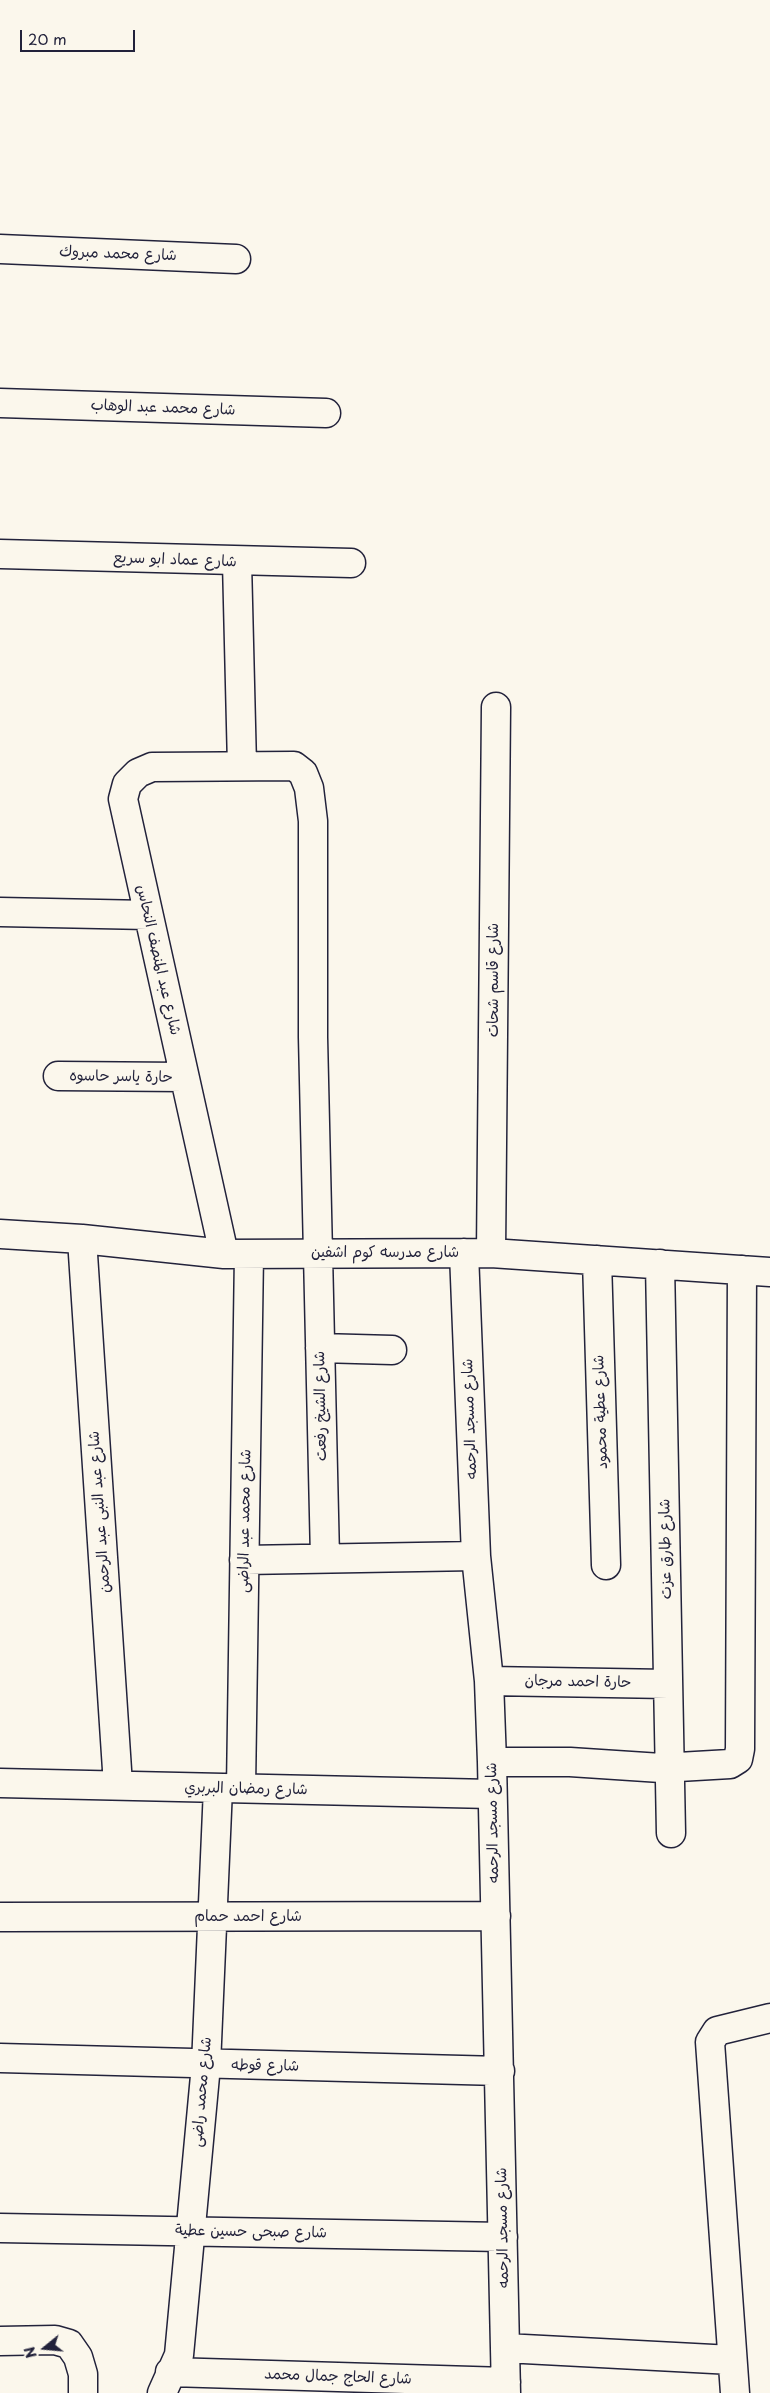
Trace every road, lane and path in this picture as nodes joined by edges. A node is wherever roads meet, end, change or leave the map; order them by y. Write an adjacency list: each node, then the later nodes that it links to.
1 (0, 249): 2 (street, شارع محمد مبروك)
2 (236, 259)
3 (0, 403): 4 (street, شارع محمد عبد الوهاب)
4 (326, 413)
5 (0, 554): 6 (street, شارع عماد ابو سريع)
6 (237, 562): 7 (street, شارع عماد ابو سريع); 9 (street)
7 (351, 563)
8 (496, 707): 17 (street, شارع قاسم شحات)
9 (242, 766): 11 (street, شارع عبد المنصف النحاس); 19 (street, شارع عبد المنصف النحاس)
10 (0, 912): 11 (street)
11 (148, 915): 13 (street, شارع عبد المنصف النحاس)
12 (58, 1076): 13 (street, حارة ياسر حاسوه)
13 (184, 1077): 18 (street, شارع عبد المنصف النحاس)
14 (0, 1234): 15 (street, شارع مدرسه كوم اشفين)
15 (82, 1239): 18 (street, شارع مدرسه كوم اشفين); 35 (street, شارع عبد النبى عبد الرحمن)
16 (464, 1253): 17 (street, شارع مدرسه كوم اشفين); 19 (street, شارع مدرسه كوم اشفين); 26 (street, شارع مسجد الرحمه)
17 (492, 1253): 20 (street, شارع مدرسه كوم اشفين)
18 (236, 1254): 19 (street, شارع مدرسه كوم اشفين); 28 (street, شارع محمد عبد الراضى)
19 (318, 1254): 24 (street, شارع الشيخ رفعت)
20 (596, 1260): 21 (street, شارع مدرسه كوم اشفين); 29 (street, شارع عطية محمود)
21 (660, 1264): 22 (street, شارع مدرسه كوم اشفين); 31 (street, شارع طارق عزت)
22 (742, 1270): 23 (street, شارع مدرسه كوم اشفين); 33 (street)
23 (770, 1272)
24 (320, 1348): 25 (street); 27 (street, شارع الشيخ رفعت)
25 (392, 1350)
26 (476, 1556): 27 (street); 30 (street, شارع مسجد الرحمه)
27 (325, 1558): 28 (street)
28 (244, 1560): 36 (street, شارع محمد عبد الراضى)
29 (606, 1565)
30 (489, 1681): 31 (street, حارة احمد مرجان); 32 (street, شارع مسجد الرحمه)
31 (668, 1684): 33 (street, شارع طارق عزت)
32 (492, 1762): 33 (street); 37 (street, شارع مسجد الرحمه)
33 (670, 1766): 38 (street, شارع طارق عزت)
34 (0, 1782): 35 (street, شارع رمضان البربري)
35 (118, 1785): 36 (street, شارع رمضان البربري)
36 (230, 1788): 37 (street, شارع رمضان البربري); 41 (street, شارع محمد راضى)
37 (491, 1794): 40 (street, شارع مسجد الرحمه)
38 (671, 1833)
39 (0, 1916): 41 (street, شارع احمد حمام)
40 (496, 1916): 41 (street, شارع احمد حمام); 45 (street, شارع مسجد الرحمه)
41 (212, 1917): 44 (street, شارع محمد راضى)
42 (770, 2018): 51 (street)
43 (0, 2058): 44 (street, شارع قوطه)
44 (206, 2065): 45 (street, شارع قوطه); 47 (street, شارع محمد راضى)
45 (500, 2071): 48 (street, شارع مسجد الرحمه)
46 (0, 2228): 47 (street, شارع صبحى حسين عطية)
47 (189, 2231): 48 (street, شارع صبحى حسين عطية); 52 (street, شارع محمد راضى)
48 (503, 2237): 50 (street, شارع مسجد الرحمه)
49 (0, 2341): 55 (street)
50 (506, 2348): 51 (street); 54 (street, شارع مسجد الرحمه)
51 (732, 2360): 56 (street)
52 (166, 2383): 53 (street, شارع الحاج جمال محمد)
53 (323, 2385): 54 (street, شارع الحاج جمال محمد)
54 (506, 2387)
55 (83, 2393)
56 (735, 2393)

